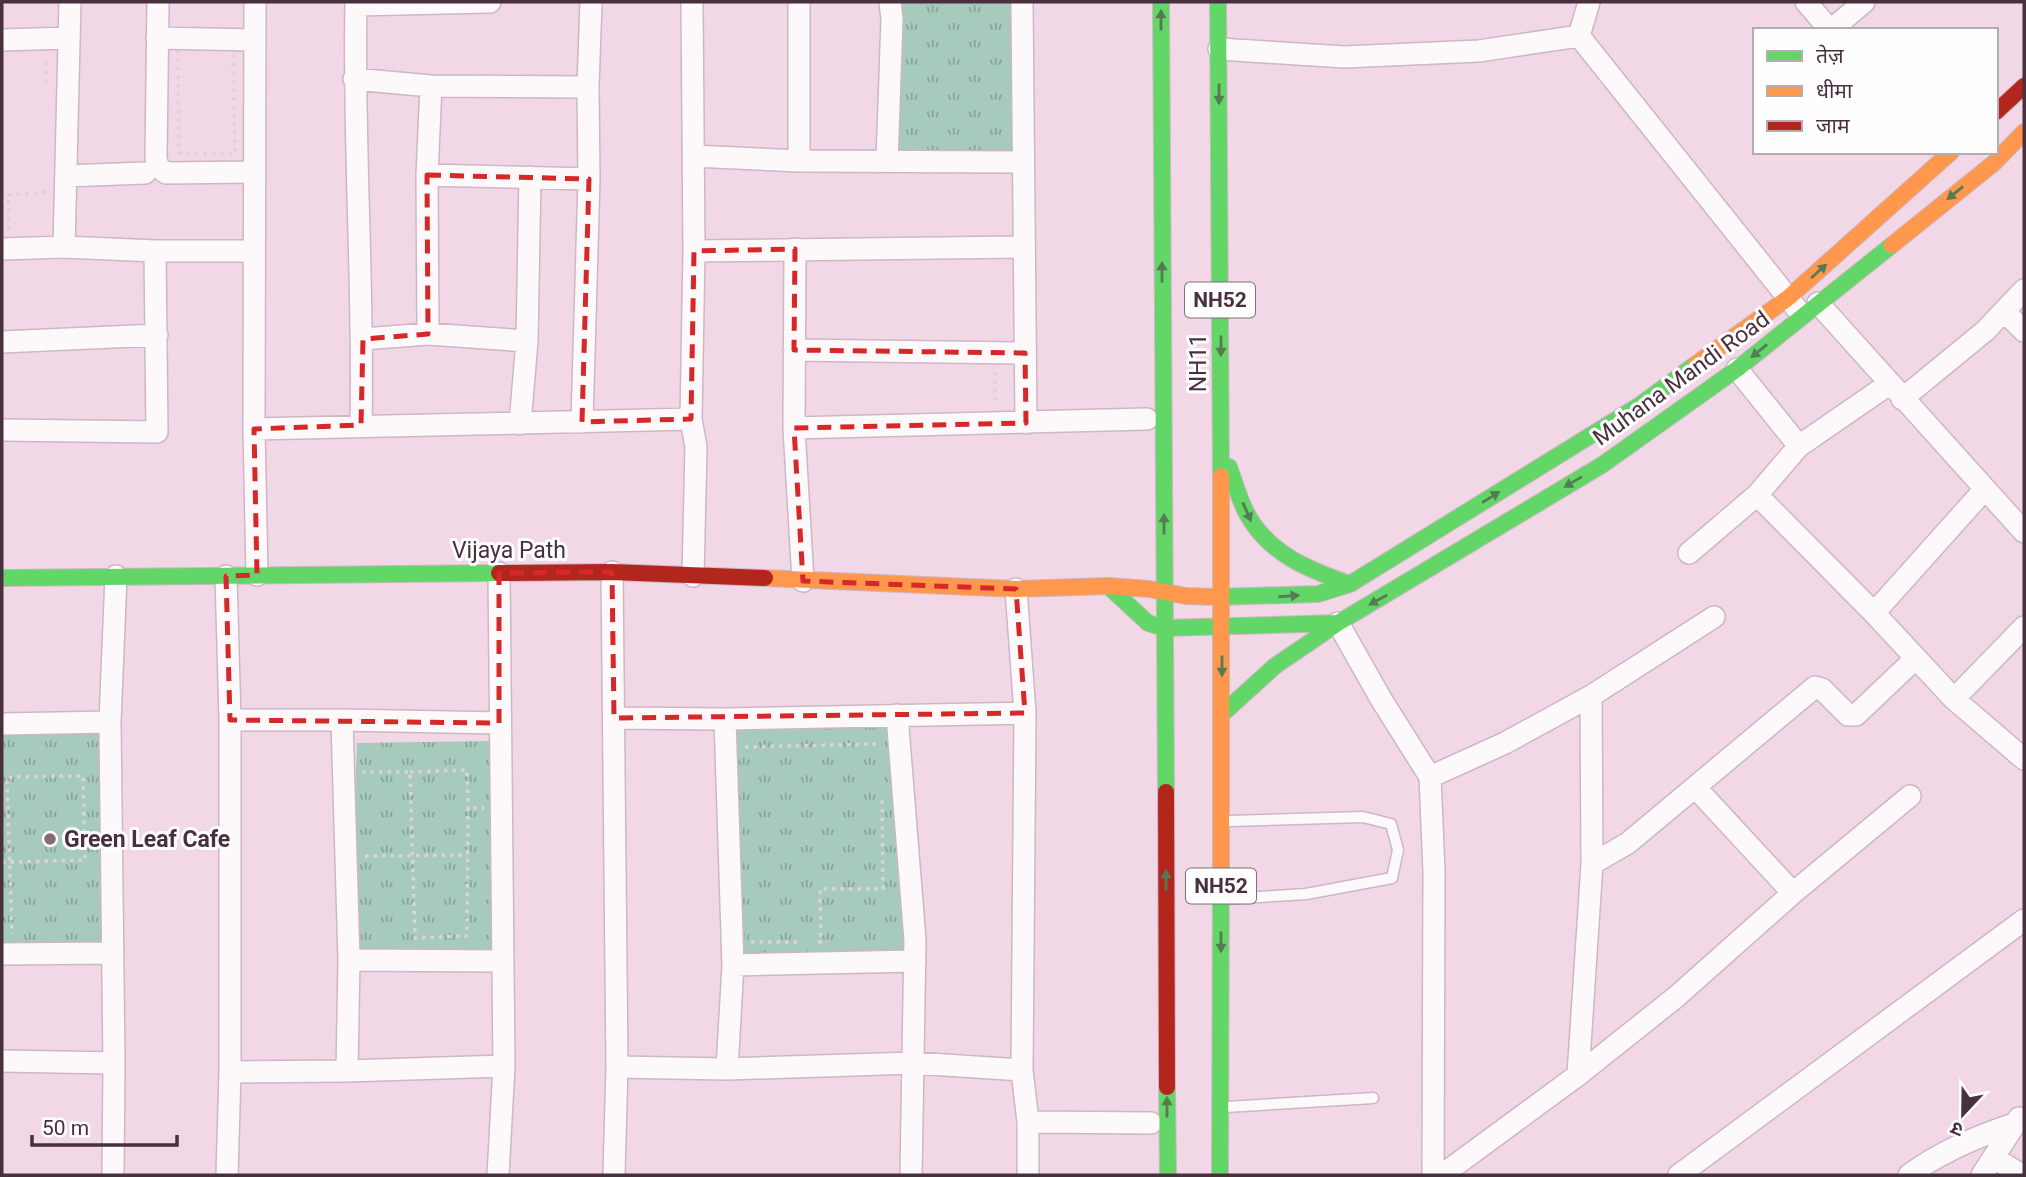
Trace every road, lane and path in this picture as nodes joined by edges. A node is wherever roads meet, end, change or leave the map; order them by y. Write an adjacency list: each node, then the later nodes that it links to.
1 (70, 2): 20 (street)
2 (158, 2): 21 (street)
3 (255, 2): 23 (street)
4 (490, 2): 15 (street)
5 (591, 2): 30 (street)
6 (692, 2): 36 (street)
7 (799, 2): 38 (street)
8 (891, 2): 39 (street)
9 (1022, 2): 40 (street)
10 (1161, 2): 96 (main road, NH52, one-way to 10)
11 (1218, 2): 25 (main road, NH11 / NH52)
12 (1589, 2): 19 (street)
13 (1806, 2): 17 (street)
14 (1864, 2): 18 (street)
15 (356, 3): 27 (street)
16 (1145, 16): 47 (main road)
17 (1829, 28)
18 (1833, 28)
19 (1579, 36): 25 (street); 56 (street)
20 (69, 38): 22 (street); 45 (street)
21 (157, 38): 23 (street); 41 (street)
22 (2, 40)
23 (255, 40): 41 (street)
24 (178, 47): 24 (path)
25 (1219, 50): 81 (main road, NH11 / NH52, one-way to 81)
26 (46, 52): 31 (path)
27 (355, 79): 28 (street); 62 (street)
28 (431, 86): 30 (street); 43 (street)
29 (2024, 86): 32 (main road)
30 (588, 87): 46 (street)
31 (46, 90)
32 (1998, 110)
33 (2021, 141): 34 (main road, Muhana Mandi Road)
34 (1998, 152)
35 (1949, 154): 56 (main road, Vijaya Path, one-way to 35)
36 (693, 156): 38 (street); 54 (street)
37 (1989, 157): 57 (main road, Muhana Mandi Road, one-way to 57)
38 (799, 161): 39 (street)
39 (887, 161): 40 (street)
40 (1022, 162): 50 (street)
41 (254, 172): 53 (street)
42 (145, 173): 45 (street)
43 (427, 175): 44 (street); 60 (street)
44 (530, 177): 46 (street); 63 (street)
45 (56, 178): 48 (path); 49 (street)
46 (589, 179): 73 (street)
47 (1146, 211)
48 (5, 242): 49 (street)
49 (64, 247): 52 (street)
50 (1024, 247): 51 (street); 66 (street)
51 (795, 249): 54 (street); 65 (street)
52 (155, 251): 53 (street); 61 (street)
53 (254, 251): 78 (street)
54 (694, 251): 71 (street)
55 (2024, 290): 58 (street)
56 (1788, 298): 57 (street); 94 (main road, Vijaya Path, one-way to 56)
57 (1810, 309): 68 (main road, Muhana Mandi Road, one-way to 68); 69 (street)
58 (2004, 311): 59 (street); 69 (street)
59 (2024, 331)
60 (428, 334): 62 (street); 63 (street)
61 (157, 335): 64 (street); 79 (street)
62 (363, 338): 76 (street)
63 (527, 341): 75 (street)
64 (2, 342)
65 (794, 350): 66 (street); 77 (street)
66 (1025, 353): 74 (street)
67 (995, 366): 70 (path)
68 (1737, 369): 80 (street); 101 (main road, Muhana Mandi Road, one-way to 101)
69 (1896, 392): 80 (street); 82 (street)
70 (996, 414)
71 (691, 419): 73 (street); 91 (street)
72 (1147, 419): 74 (street)
73 (582, 422): 75 (street)
74 (1026, 423): 77 (street)
75 (520, 424): 76 (street)
76 (362, 425): 78 (street)
77 (794, 428): 93 (street)
78 (254, 429): 88 (street)
79 (2, 430)
80 (1799, 446): 83 (street)
81 (1221, 449): 94 (main road, one-way to 94); 98 (main road, NH11 / NH52)
82 (1985, 489): 84 (street); 99 (street)
83 (1757, 495): 85 (street); 99 (street)
84 (2024, 532)
85 (1689, 552)
86 (612, 572): 87 (main road, Vijaya Path); 91 (main road, Vijaya Path); 112 (street)
87 (499, 573): 88 (main road, Vijaya Path); 118 (street)
88 (257, 575): 90 (main road, Vijaya Path)
89 (116, 576): 90 (main road, Vijaya Path); 92 (main road, Vijaya Path); 116 (street)
90 (226, 576): 114 (street)
91 (693, 576): 93 (main road, Vijaya Path)
92 (2, 578)
93 (803, 582): 97 (main road, Vijaya Path)
94 (1350, 584): 98 (main road, Vijaya Path, one-way to 94)
95 (1108, 586): 96 (main road, Vijaya Path); 97 (main road, Vijaya Path); 105 (main road)
96 (1154, 586): 98 (main road, Vijaya Path); 104 (main road, NH52); 105 (main road)
97 (1016, 589): 109 (street)
98 (1221, 597): 102 (main road, NH52)
99 (1874, 613): 106 (street)
100 (1714, 617): 107 (street)
101 (1338, 623): 102 (main road); 111 (main road, Muhana Mandi Road); 125 (street)
102 (1222, 625): 104 (main road); 111 (main road, NH52, one-way to 111)
103 (2024, 627): 108 (street)
104 (1164, 628): 105 (main road); 171 (main road, NH52, one-way to 104)
105 (1148, 630)
106 (1916, 658): 108 (street); 126 (street)
107 (1591, 696): 125 (street); 137 (street)
108 (1954, 699): 121 (street)
109 (1025, 713): 110 (street); 155 (street)
110 (897, 715): 113 (street); 146 (street)
111 (1221, 715): 131 (main road, NH52)
112 (614, 718): 113 (street); 152 (street)
113 (725, 719): 147 (street)
114 (230, 720): 115 (street); 156 (street)
115 (342, 720): 118 (street); 144 (street)
116 (110, 722): 117 (street); 142 (street)
117 (2, 723)
118 (499, 723): 130 (street)
119 (881, 744): 120 (path)
120 (745, 747)
121 (2024, 759)
122 (358, 772): 123 (path)
123 (410, 772): 129 (path); 134 (path)
124 (4, 777): 136 (path); 136 (path)
125 (1430, 777): 173 (street)
126 (1696, 788): 137 (street); 138 (street)
127 (1910, 796): 138 (street)
128 (882, 797): 141 (path)
129 (468, 808): 130 (path); 132 (path)
130 (500, 808): 145 (street)
131 (1221, 821): 139 (main road, NH52); 139 (lane)
132 (468, 855): 134 (path); 134 (path)
133 (360, 856): 134 (path)
134 (413, 856)
135 (2, 862): 136 (path)
136 (10, 862): 143 (path)
137 (1592, 864): 157 (street)
138 (1793, 894): 157 (street)
139 (1221, 900): 159 (main road, NH52, one-way to 159)
140 (2024, 920): 175 (street)
141 (744, 942)
142 (112, 953): 143 (street); 149 (street)
143 (7, 954)
144 (349, 960): 145 (street); 154 (street)
145 (501, 961): 151 (street)
146 (915, 961): 147 (street); 150 (street)
147 (733, 965): 153 (street)
148 (2, 1061): 149 (street)
149 (114, 1063): 165 (street)
150 (914, 1063): 153 (street); 155 (street); 169 (street)
151 (504, 1066): 154 (street); 167 (street)
152 (617, 1067): 153 (street); 168 (street)
153 (727, 1069)
154 (347, 1070): 156 (street)
155 (1022, 1070): 161 (street)
156 (230, 1072): 166 (street)
157 (1578, 1075): 174 (street)
158 (1373, 1098): 159 (lane)
159 (1220, 1107): 172 (main road, NH52)
160 (2020, 1117): 163 (street); 176 (street)
161 (1028, 1122): 162 (street); 170 (street)
162 (1151, 1123)
163 (1988, 1167): 177 (street)
164 (2024, 1168): 177 (street)
165 (113, 1175)
166 (227, 1175)
167 (498, 1175)
168 (614, 1175)
169 (911, 1175)
170 (1028, 1175)
171 (1168, 1175)
172 (1220, 1175)
173 (1433, 1175)
174 (1442, 1175)
175 (1679, 1175)
176 (1909, 1175)
177 (2021, 1175)

